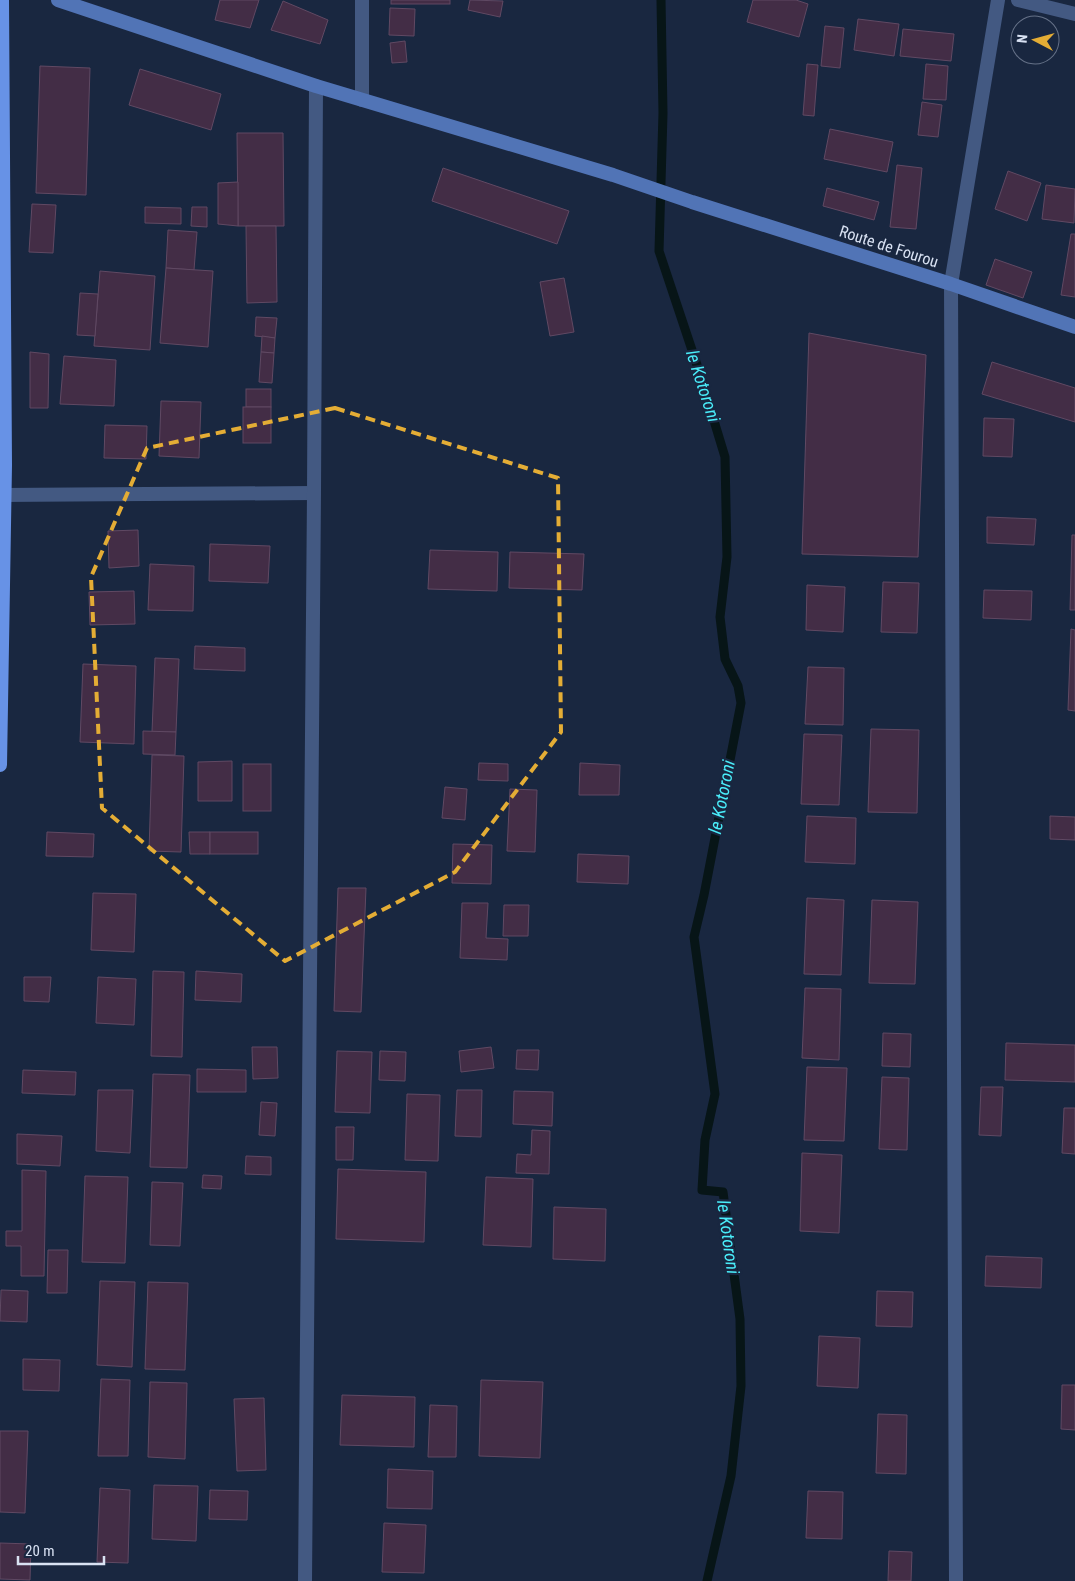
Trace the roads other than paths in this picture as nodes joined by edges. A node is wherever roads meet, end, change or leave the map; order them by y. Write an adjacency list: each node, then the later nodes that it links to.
1 (2, 0): 12 (highway)
2 (58, 0): 7 (main road, Route de Fourou)
3 (362, 0): 8 (street)
4 (998, 0): 9 (street)
5 (1018, 0): 6 (street)
6 (1075, 14)
7 (316, 86): 8 (main road, Route de Fourou); 11 (street)
8 (362, 100): 9 (main road, Route de Fourou)
9 (951, 284): 10 (main road, Route de Fourou); 15 (street)
10 (1075, 327)
11 (314, 493): 12 (street); 14 (street)
12 (3, 495): 13 (highway)
13 (0, 765)
14 (305, 1581)
15 (956, 1581)

